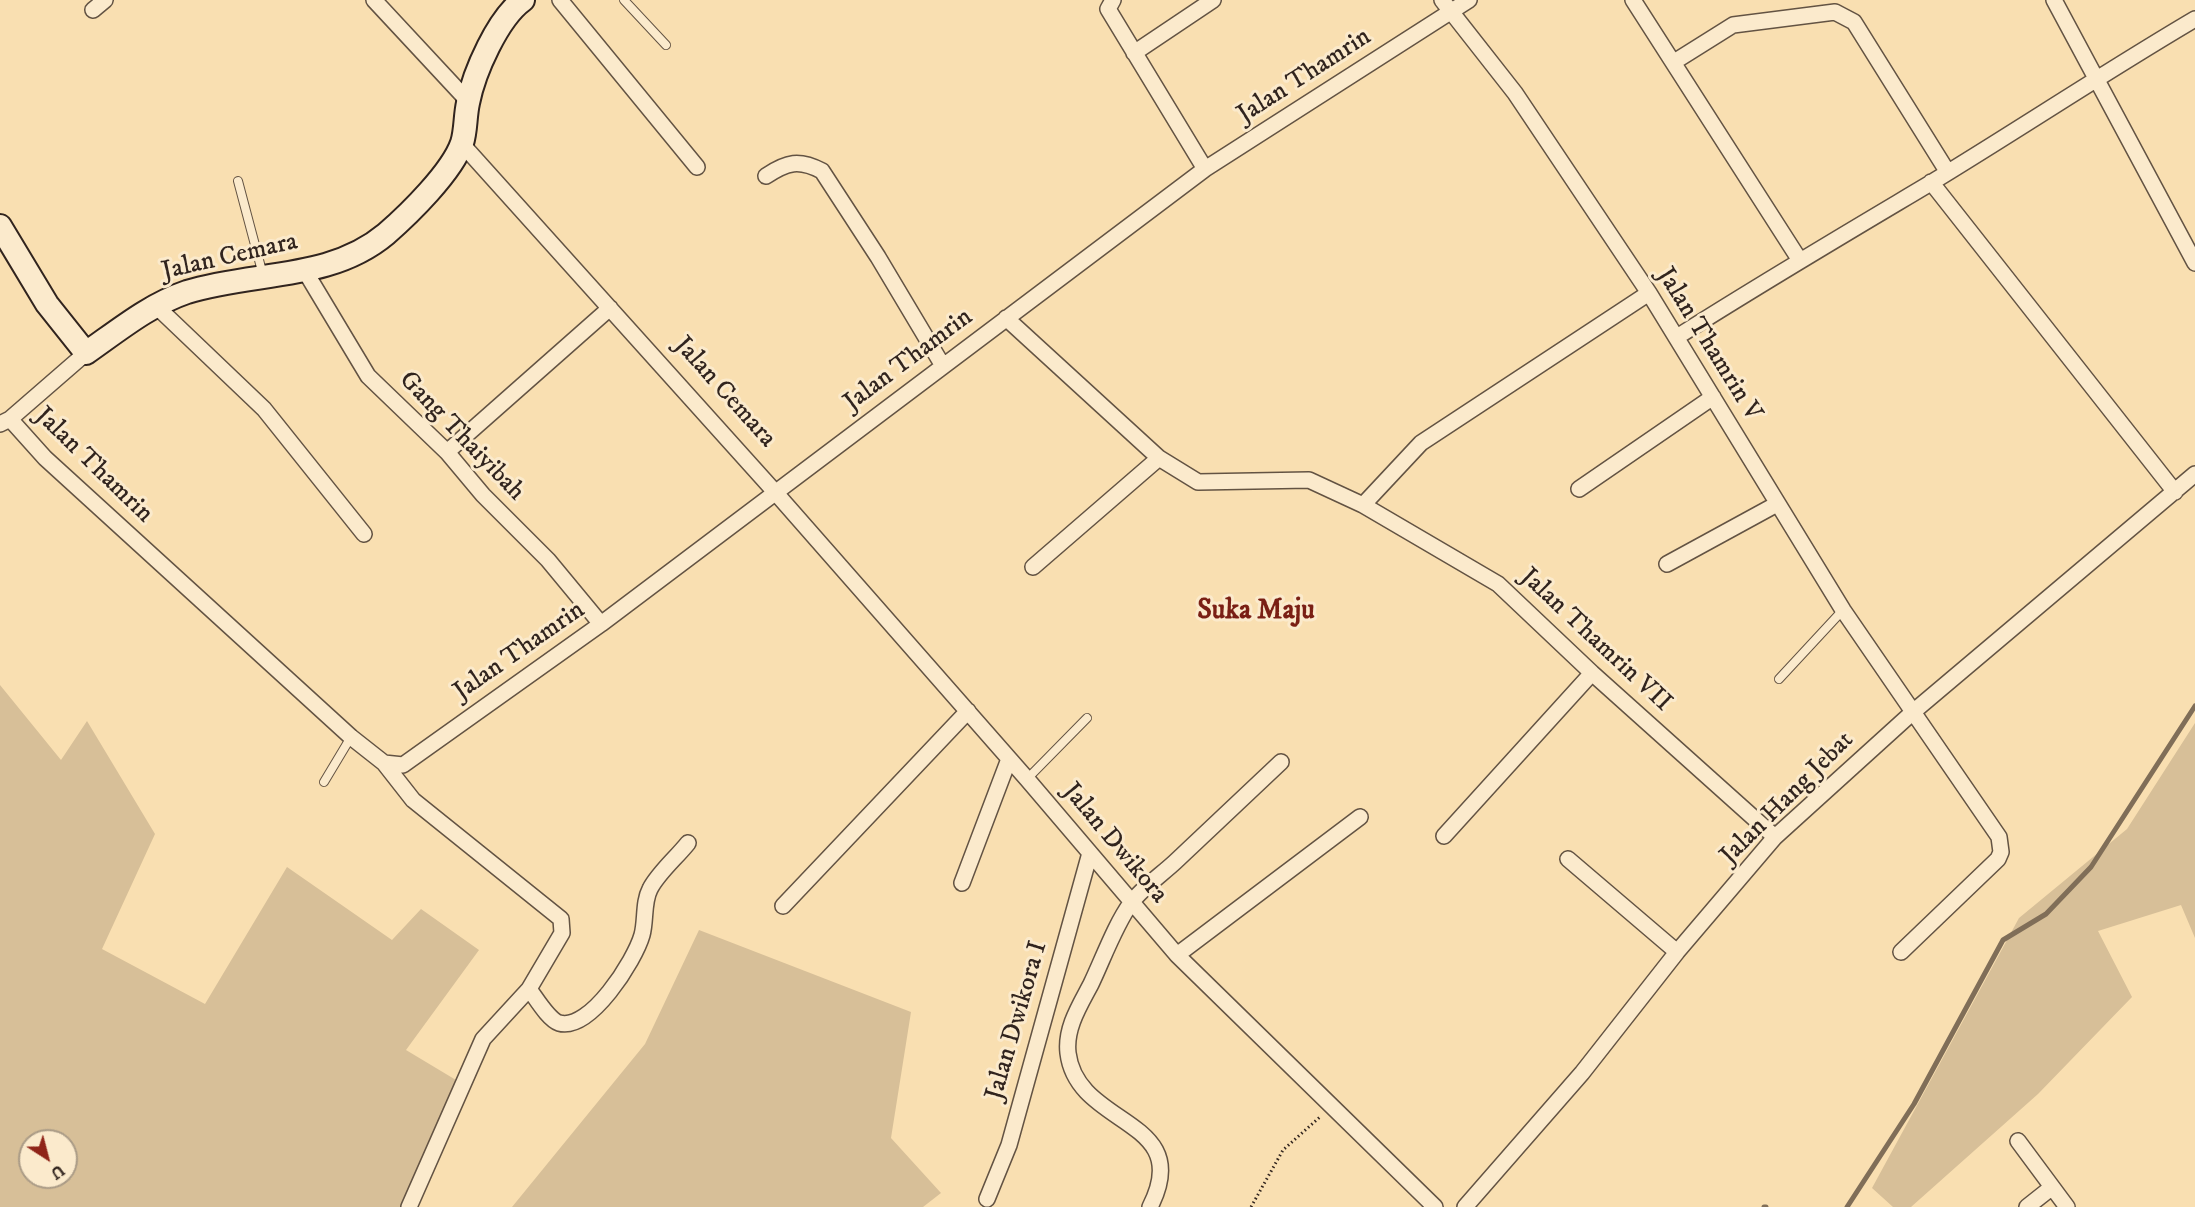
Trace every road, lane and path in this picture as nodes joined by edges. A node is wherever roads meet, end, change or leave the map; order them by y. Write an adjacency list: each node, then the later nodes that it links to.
1 (374, 0): 16 (street)
2 (524, 0): 16 (street, Jalan Cemara)
3 (560, 0): 18 (street)
4 (624, 0): 12 (lane)
5 (1113, 0): 13 (street)
6 (1213, 0): 13 (street)
7 (1469, 0): 10 (street, Jalan Thamrin)
8 (1633, 0): 14 (street)
9 (2054, 0): 15 (street)
10 (1446, 6): 19 (street, Jalan Thamrin); 29 (street, Jalan Thamrin V)
11 (2195, 19): 15 (street)
12 (666, 45)
13 (1134, 53): 19 (street)
14 (1674, 62): 20 (street); 25 (street)
15 (2095, 77): 20 (street); 26 (street)
16 (468, 101): 17 (street, Jalan Cemara)
17 (462, 144): 27 (street, Jalan Cemara); 31 (street, Jalan Cemara)
18 (697, 167)
19 (1205, 169): 32 (street, Jalan Thamrin)
20 (1947, 171): 23 (street)
21 (766, 176): 35 (street)
22 (238, 180): 28 (lane)
23 (1931, 182): 25 (street); 43 (street)
24 (0, 226): 34 (street)
25 (1799, 259): 33 (street)
26 (2195, 263)
27 (305, 271): 28 (street, Jalan Cemara); 38 (street, Gang Thaiyibah)
28 (263, 277): 30 (street, Jalan Cemara)
29 (1649, 293): 33 (street, Jalan Thamrin V); 45 (street)
30 (155, 305): 34 (street, Jalan Cemara); 46 (street)
31 (610, 308): 38 (street); 42 (street, Jalan Cemara)
32 (1006, 318): 35 (street, Jalan Thamrin); 39 (street, Jalan Thamrin VII)
33 (1677, 337): 36 (street, Jalan Thamrin V)
34 (86, 353): 37 (street, Jalan Cemara)
35 (943, 366): 42 (street, Jalan Thamrin)
36 (1713, 397): 41 (street); 44 (street, Jalan Thamrin V)
37 (5, 422): 56 (street, Jalan Thamrin)
38 (447, 452): 50 (street, Gang Thaiyibah)
39 (1159, 458): 45 (street, Jalan Thamrin VII); 48 (street)
40 (2195, 474): 43 (street, Jalan Hang Jebat)
41 (1579, 489)
42 (775, 492): 50 (street, Jalan Thamrin); 53 (street, Jalan Dwikora)
43 (2175, 492): 54 (street, Jalan Hang Jebat)
44 (1777, 504): 47 (street); 49 (street, Jalan Thamrin V)
45 (1363, 505): 51 (street, Jalan Thamrin VII)
46 (364, 534)
47 (1667, 564)
48 (1033, 567)
49 (1843, 610): 52 (lane); 54 (street, Jalan Thamrin V)
50 (601, 624): 59 (street, Jalan Thamrin)
51 (1592, 673): 63 (street); 64 (street, Jalan Thamrin VII)
52 (1779, 679)
53 (968, 711): 57 (street, Jalan Dwikora); 70 (street)
54 (1913, 712): 64 (street, Jalan Hang Jebat); 72 (street, Jalan Thamrin V)
55 (1087, 718): 60 (lane)
56 (351, 737): 59 (street, Jalan Thamrin); 61 (lane)
57 (1010, 759): 60 (street, Jalan Dwikora); 68 (street)
58 (1281, 762): 69 (street)
59 (384, 763): 74 (street, Jalan Thamrin)
60 (1027, 779): 66 (street, Jalan Dwikora)
61 (324, 782)
62 (1360, 817): 73 (street)
63 (1444, 836)
64 (1775, 837): 71 (street, Jalan Hang Jebat)
65 (688, 843): 74 (street)
66 (1090, 853): 69 (street, Jalan Dwikora); 78 (street, Jalan Dwikora I)
67 (1568, 859): 71 (street)
68 (962, 883)
69 (1132, 902): 73 (street, Jalan Dwikora); 80 (street)
70 (783, 906)
71 (1677, 952): 83 (street, Jalan Hang Jebat)
72 (1901, 952)
73 (1177, 955): 75 (street, Jalan Dwikora)
74 (528, 989): 79 (street, Jalan Thamrin)
75 (1334, 1105): 81 (path); 82 (street, Jalan Dwikora)
76 (2018, 1141): 77 (street)
77 (2051, 1188): 84 (street); 85 (street)
78 (987, 1199)
79 (409, 1207)
80 (1150, 1207)
81 (1251, 1207)
82 (1435, 1207)
83 (1465, 1207)
84 (2027, 1207)
85 (2067, 1207)

